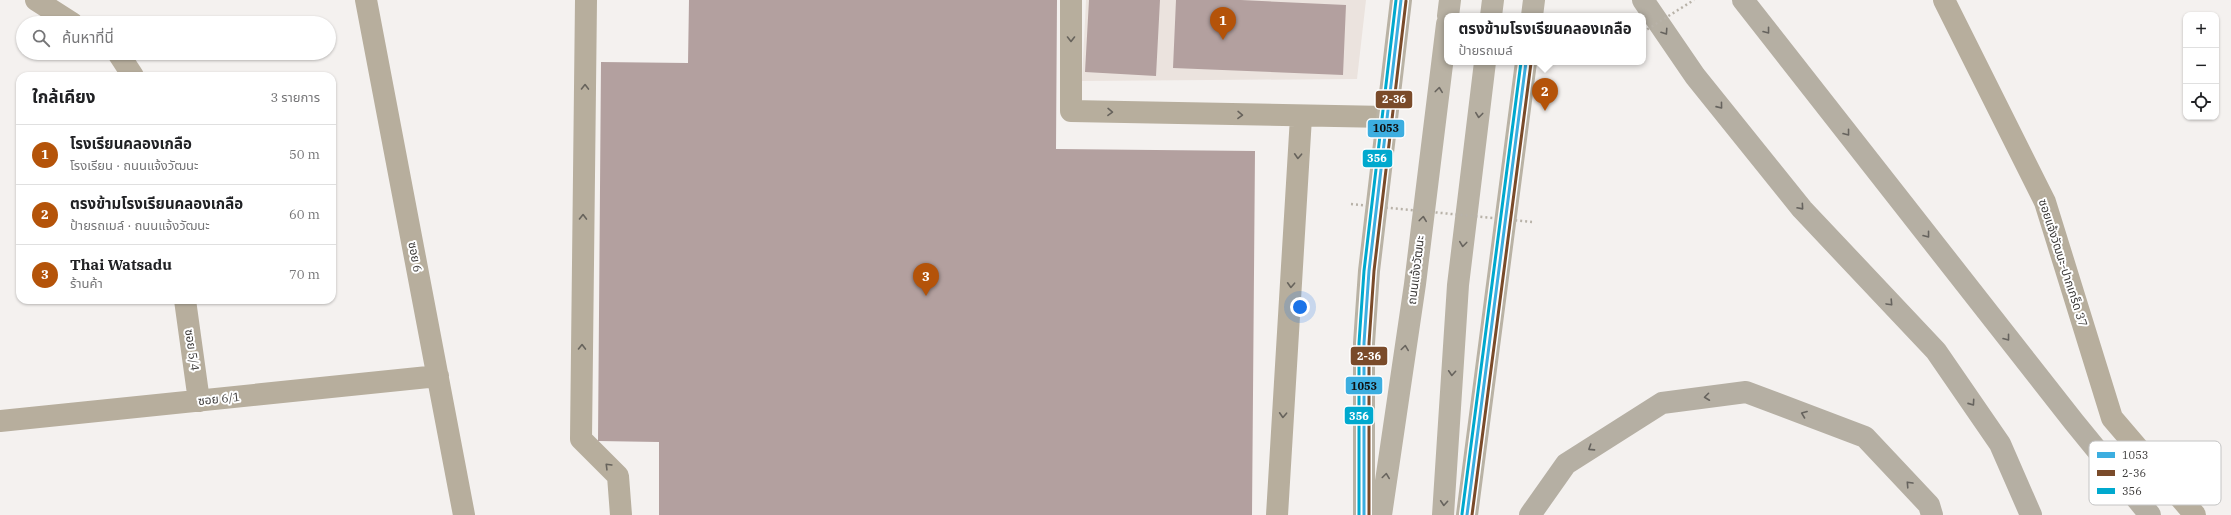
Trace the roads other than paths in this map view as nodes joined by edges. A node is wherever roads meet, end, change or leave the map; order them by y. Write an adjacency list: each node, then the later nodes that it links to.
1 (36, 0): 15 (street)
2 (366, 0): 24 (street, ซอย 6)
3 (586, 0): 32 (street, one-way to 3)
4 (1071, 0): 21 (street, one-way to 21)
5 (1402, 0): 22 (main road)
6 (1450, 0): 12 (main road)
7 (1493, 0): 13 (main road)
8 (1534, 0): 14 (main road)
9 (1643, 0): 40 (highway, one-way to 40)
10 (1743, 0): 27 (highway, one-way to 27)
11 (1944, 0): 28 (street, ซอยแจ้งวัฒนะ-ปากเกร็ด 37)
12 (1448, 13)
13 (1491, 13)
14 (1532, 13)
15 (61, 16)
16 (1444, 48): 35 (main road, ถนนแจ้งวัฒนะ, one-way to 16)
17 (123, 60): 20 (street)
18 (1485, 65): 36 (main road, one-way to 36)
19 (1526, 65): 37 (main road)
20 (131, 72)
21 (1300, 117): 22 (street); 33 (street, one-way to 33)
22 (1387, 118): 34 (main road)
23 (186, 304): 25 (street, ซอย 5/4)
24 (438, 376): 25 (street, ซอย 6/1); 31 (street, ซอย 6)
25 (199, 401): 26 (street, ซอย 6/1)
26 (0, 421)
27 (2090, 441)
28 (2132, 441)
29 (2142, 505): 41 (highway, one-way to 41)
30 (2186, 505): 42 (street, ซอยแจ้งวัฒนะ-ปากเกร็ด 37)
31 (464, 515)
32 (621, 515)
33 (1277, 515)
34 (1364, 515)
35 (1381, 515)
36 (1443, 515)
37 (1467, 515)
38 (1530, 515): 39 (highway, one-way to 38)
39 (1932, 515)
40 (2031, 515)
41 (2150, 515)
42 (2195, 515)

